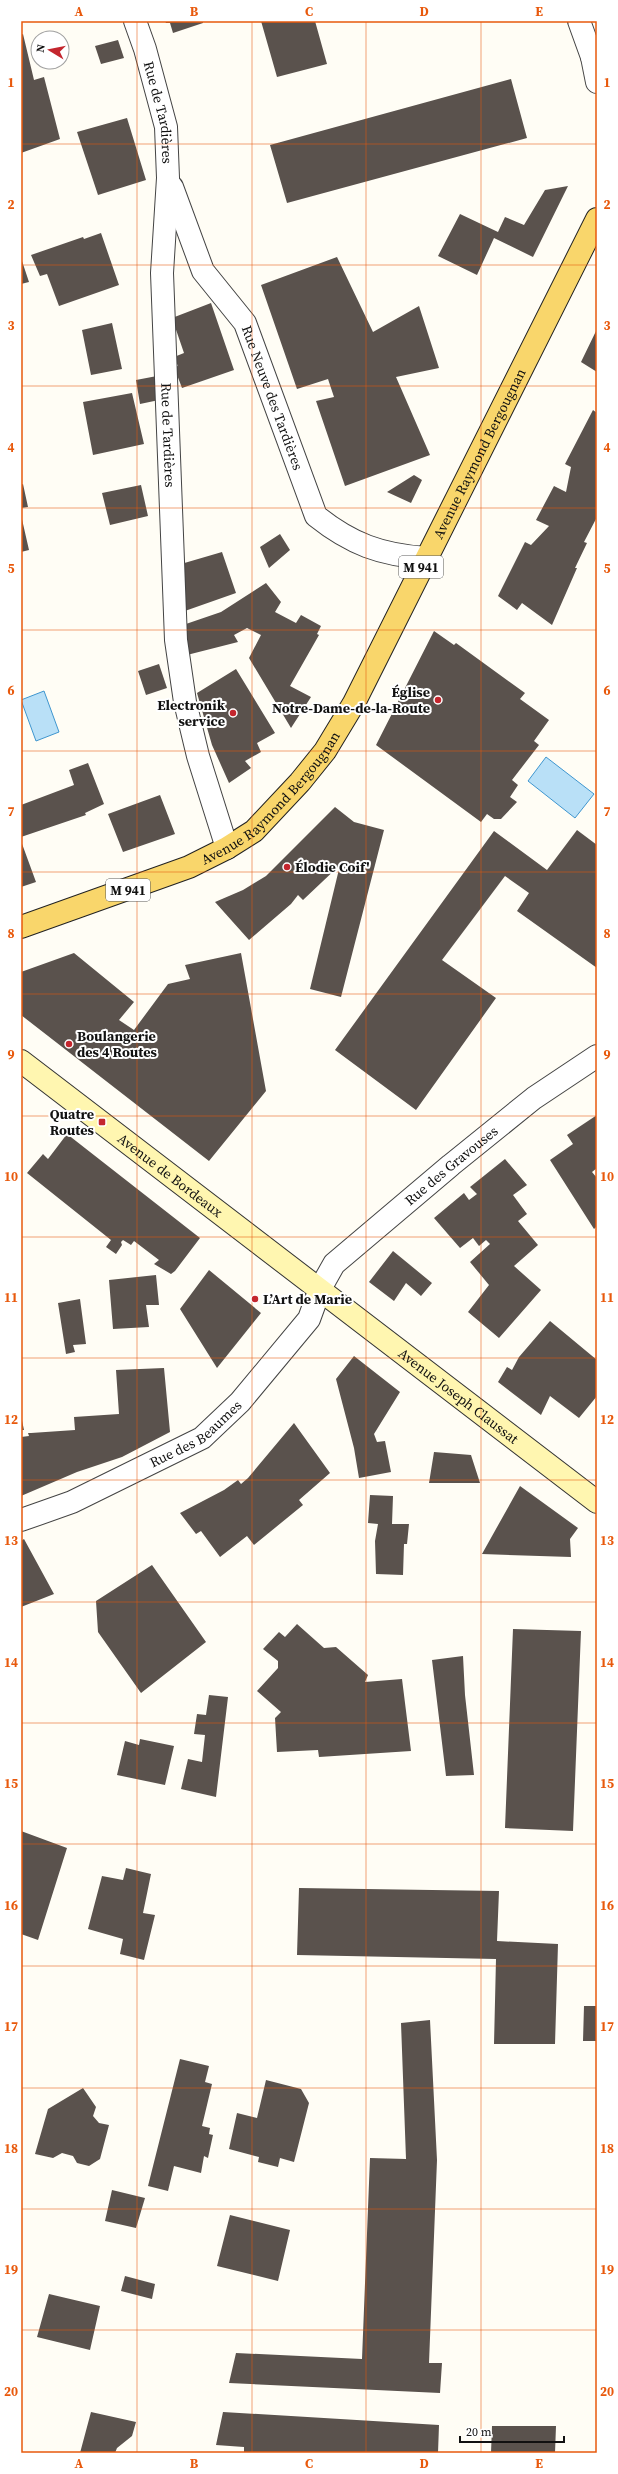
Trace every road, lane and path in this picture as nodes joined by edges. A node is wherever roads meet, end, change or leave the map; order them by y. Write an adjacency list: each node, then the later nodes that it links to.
1 (135, 21): 5 (street, Rue de Tardières)
2 (579, 21): 3 (street)
3 (595, 59): 4 (street)
4 (597, 82)
5 (168, 178): 7 (street, Rue Neuve des Tardières); 8 (street, Rue de Tardières)
6 (597, 219): 7 (main road, Avenue Raymond Bergougnan / M 941)
7 (426, 558): 8 (main road, Avenue Raymond Bergougnan / M 941)
8 (227, 848): 9 (main road, Avenue Raymond Bergougnan / M 941)
9 (21, 927)
10 (597, 1056): 12 (street, Rue des Gravouses)
11 (21, 1061): 12 (main road, Avenue de Bordeaux)
12 (320, 1289): 13 (main road, Avenue Joseph Claussat); 14 (street, Rue des Beaumes)
13 (597, 1502)
14 (21, 1520)

